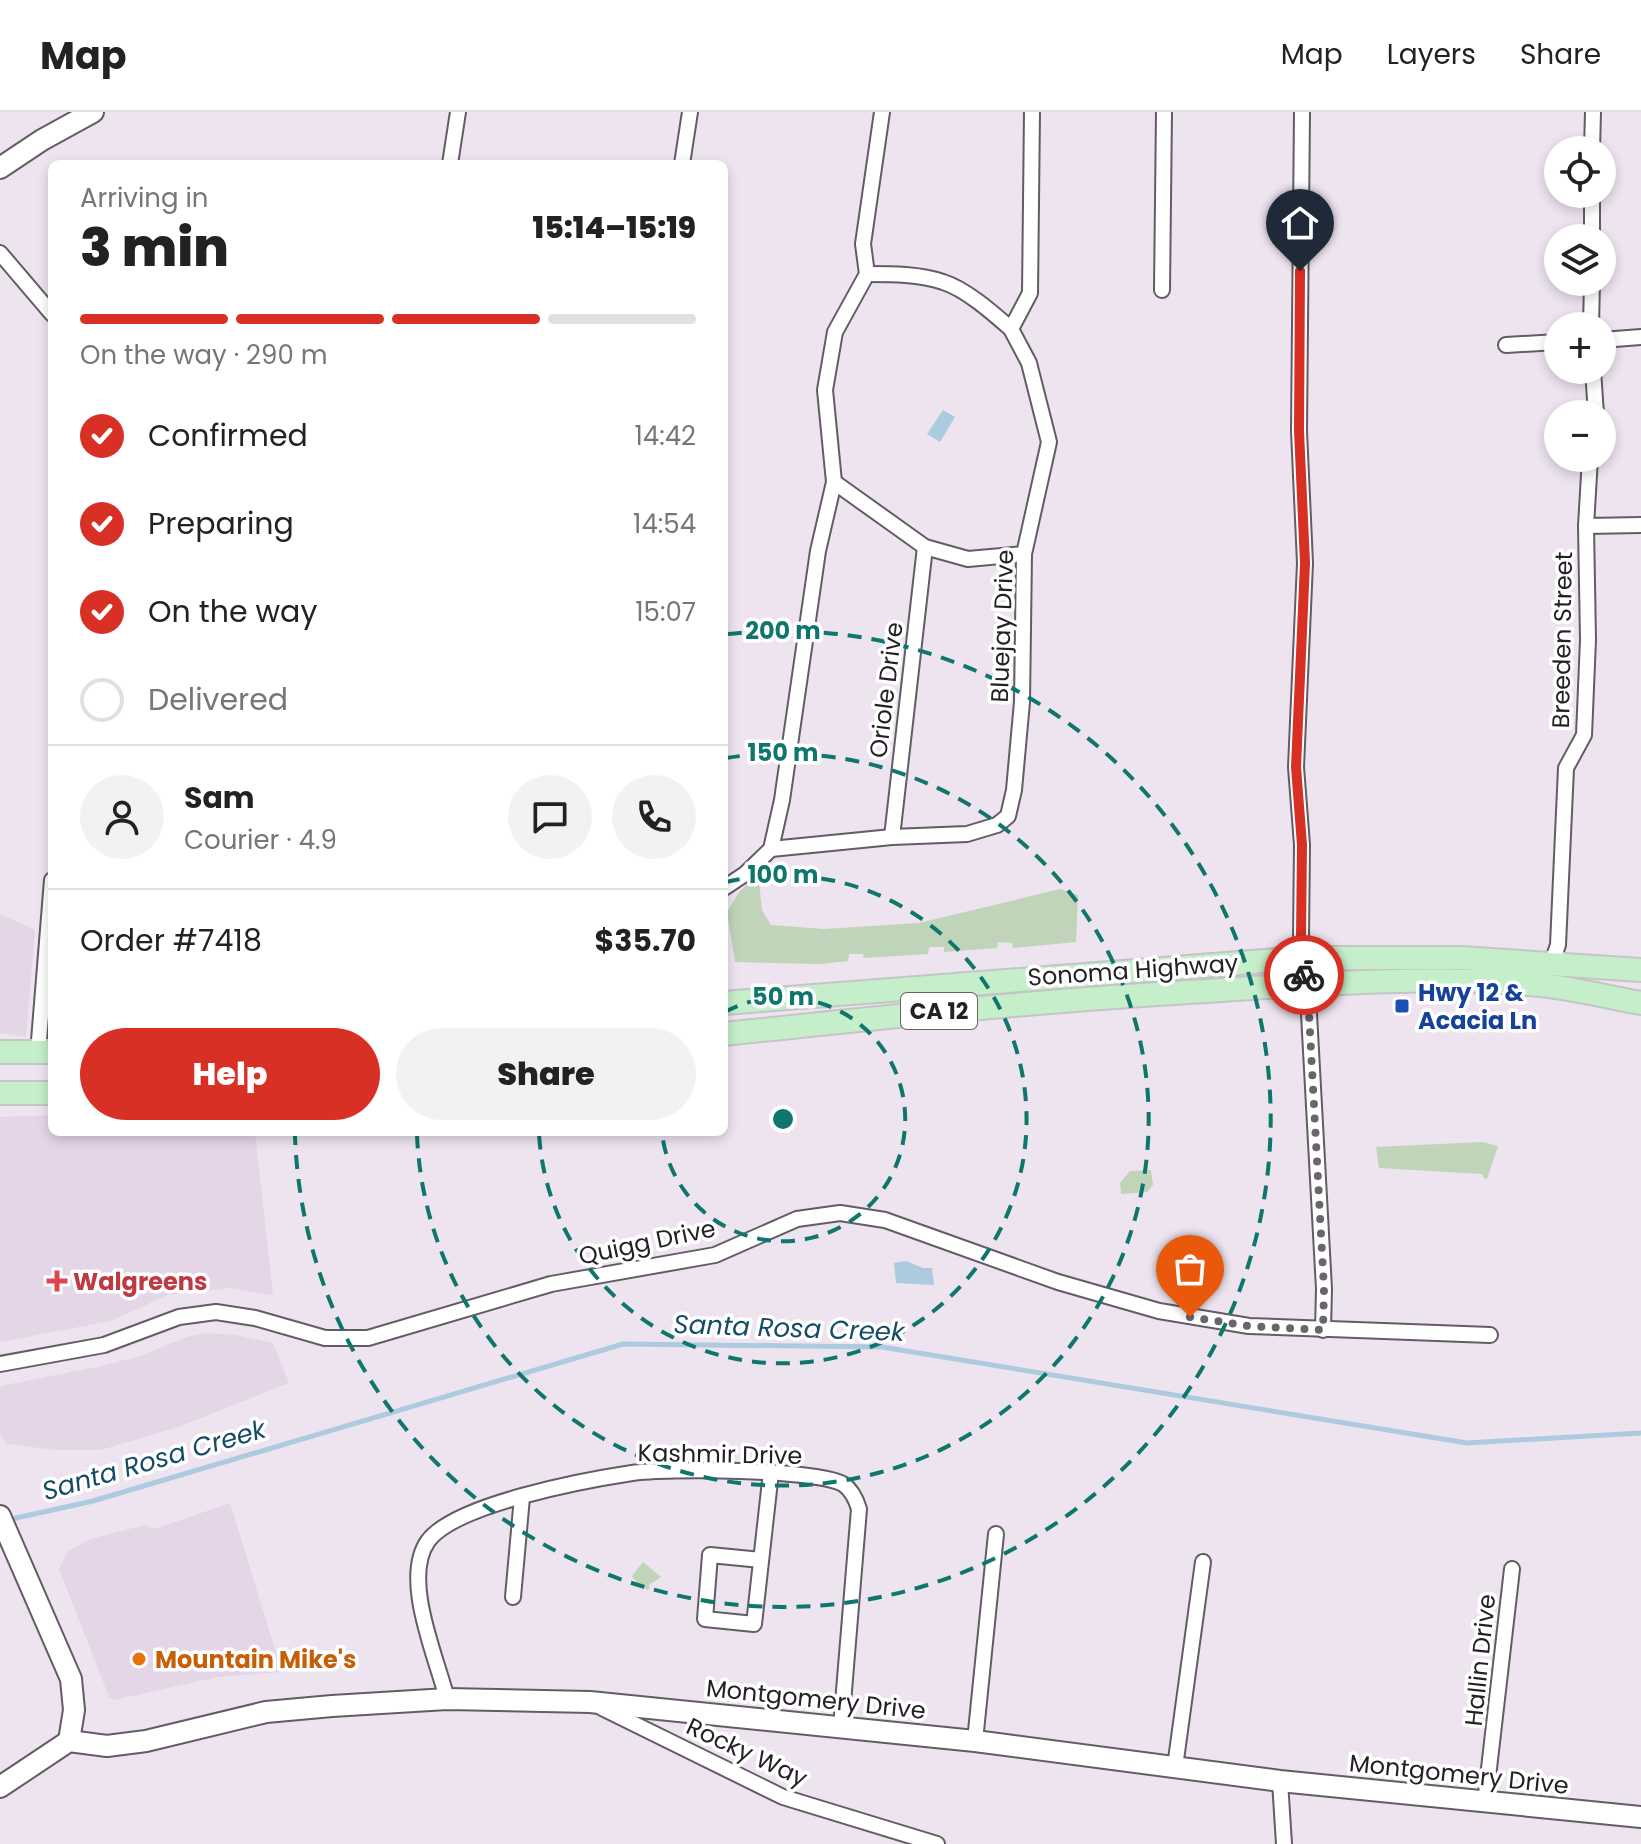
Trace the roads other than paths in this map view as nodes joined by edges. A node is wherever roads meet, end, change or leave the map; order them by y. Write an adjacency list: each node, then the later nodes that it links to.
1 (93, 112): 12 (street)
2 (458, 112): 10 (street)
3 (690, 112): 11 (street)
4 (882, 112): 14 (street)
5 (1032, 112): 17 (street)
6 (1164, 112): 15 (street)
7 (1302, 112): 31 (street)
8 (1593, 112): 9 (street)
9 (1592, 136)
10 (451, 160)
11 (683, 160)
12 (0, 168)
13 (0, 253): 16 (street)
14 (867, 274): 17 (street); 23 (street)
15 (1162, 290)
16 (48, 309)
17 (1011, 329): 27 (street, Bluejay Drive)
18 (1641, 337): 19 (street)
19 (1616, 339)
20 (1544, 343): 21 (street)
21 (1506, 345)
22 (1589, 472): 25 (street, Breeden Street)
23 (834, 482): 26 (street); 29 (street)
24 (1641, 525): 25 (street)
25 (1586, 526): 32 (street, Breeden Street)
26 (925, 547): 27 (street); 28 (street, Oriole Drive)
27 (1024, 554): 28 (street, Bluejay Drive)
28 (892, 837): 29 (street, Bluejay Drive)
29 (771, 849): 30 (street)
30 (728, 885)
31 (1303, 958): 32 (main road, Sonoma Highway / CA 12); 35 (street); 36 (main road, Sonoma Highway / CA 12)
32 (1552, 962): 34 (main road, Sonoma Highway / CA 12)
33 (48, 968): 40 (street)
34 (1641, 970)
35 (1305, 984): 37 (main road, Sonoma Highway / CA 12); 38 (main road, Sonoma Highway / CA 12); 43 (street)
36 (728, 1003)
37 (1641, 1003)
38 (728, 1034)
39 (0, 1052): 40 (main road)
40 (45, 1053)
41 (0, 1093): 42 (main road)
42 (48, 1093)
43 (1323, 1330): 44 (street, Quigg Drive); 45 (street, Quigg Drive)
44 (1490, 1335)
45 (0, 1364)
46 (771, 1472): 47 (street, Kashmir Drive); 50 (street); 56 (street, Kashmir Drive)
47 (522, 1497): 53 (street); 54 (street, Kashmir Drive)
48 (0, 1516): 57 (street)
49 (996, 1534): 58 (street)
50 (761, 1560): 50 (street)
51 (1203, 1562): 59 (street)
52 (1512, 1569): 62 (street, Hallin Drive)
53 (513, 1597)
54 (447, 1699): 55 (street, Montgomery Drive); 57 (street, Montgomery Drive)
55 (590, 1702): 56 (street, Montgomery Drive); 64 (street, Rocky Way)
56 (841, 1727): 58 (street, Montgomery Drive)
57 (69, 1741): 61 (street)
58 (975, 1741): 59 (street, Montgomery Drive)
59 (1175, 1767): 60 (street, Montgomery Drive)
60 (1280, 1781): 62 (street, Montgomery Drive); 65 (street)
61 (0, 1787)
62 (1485, 1803): 63 (street, Montgomery Drive)
63 (1641, 1817)
64 (937, 1844)
65 (1284, 1844)

